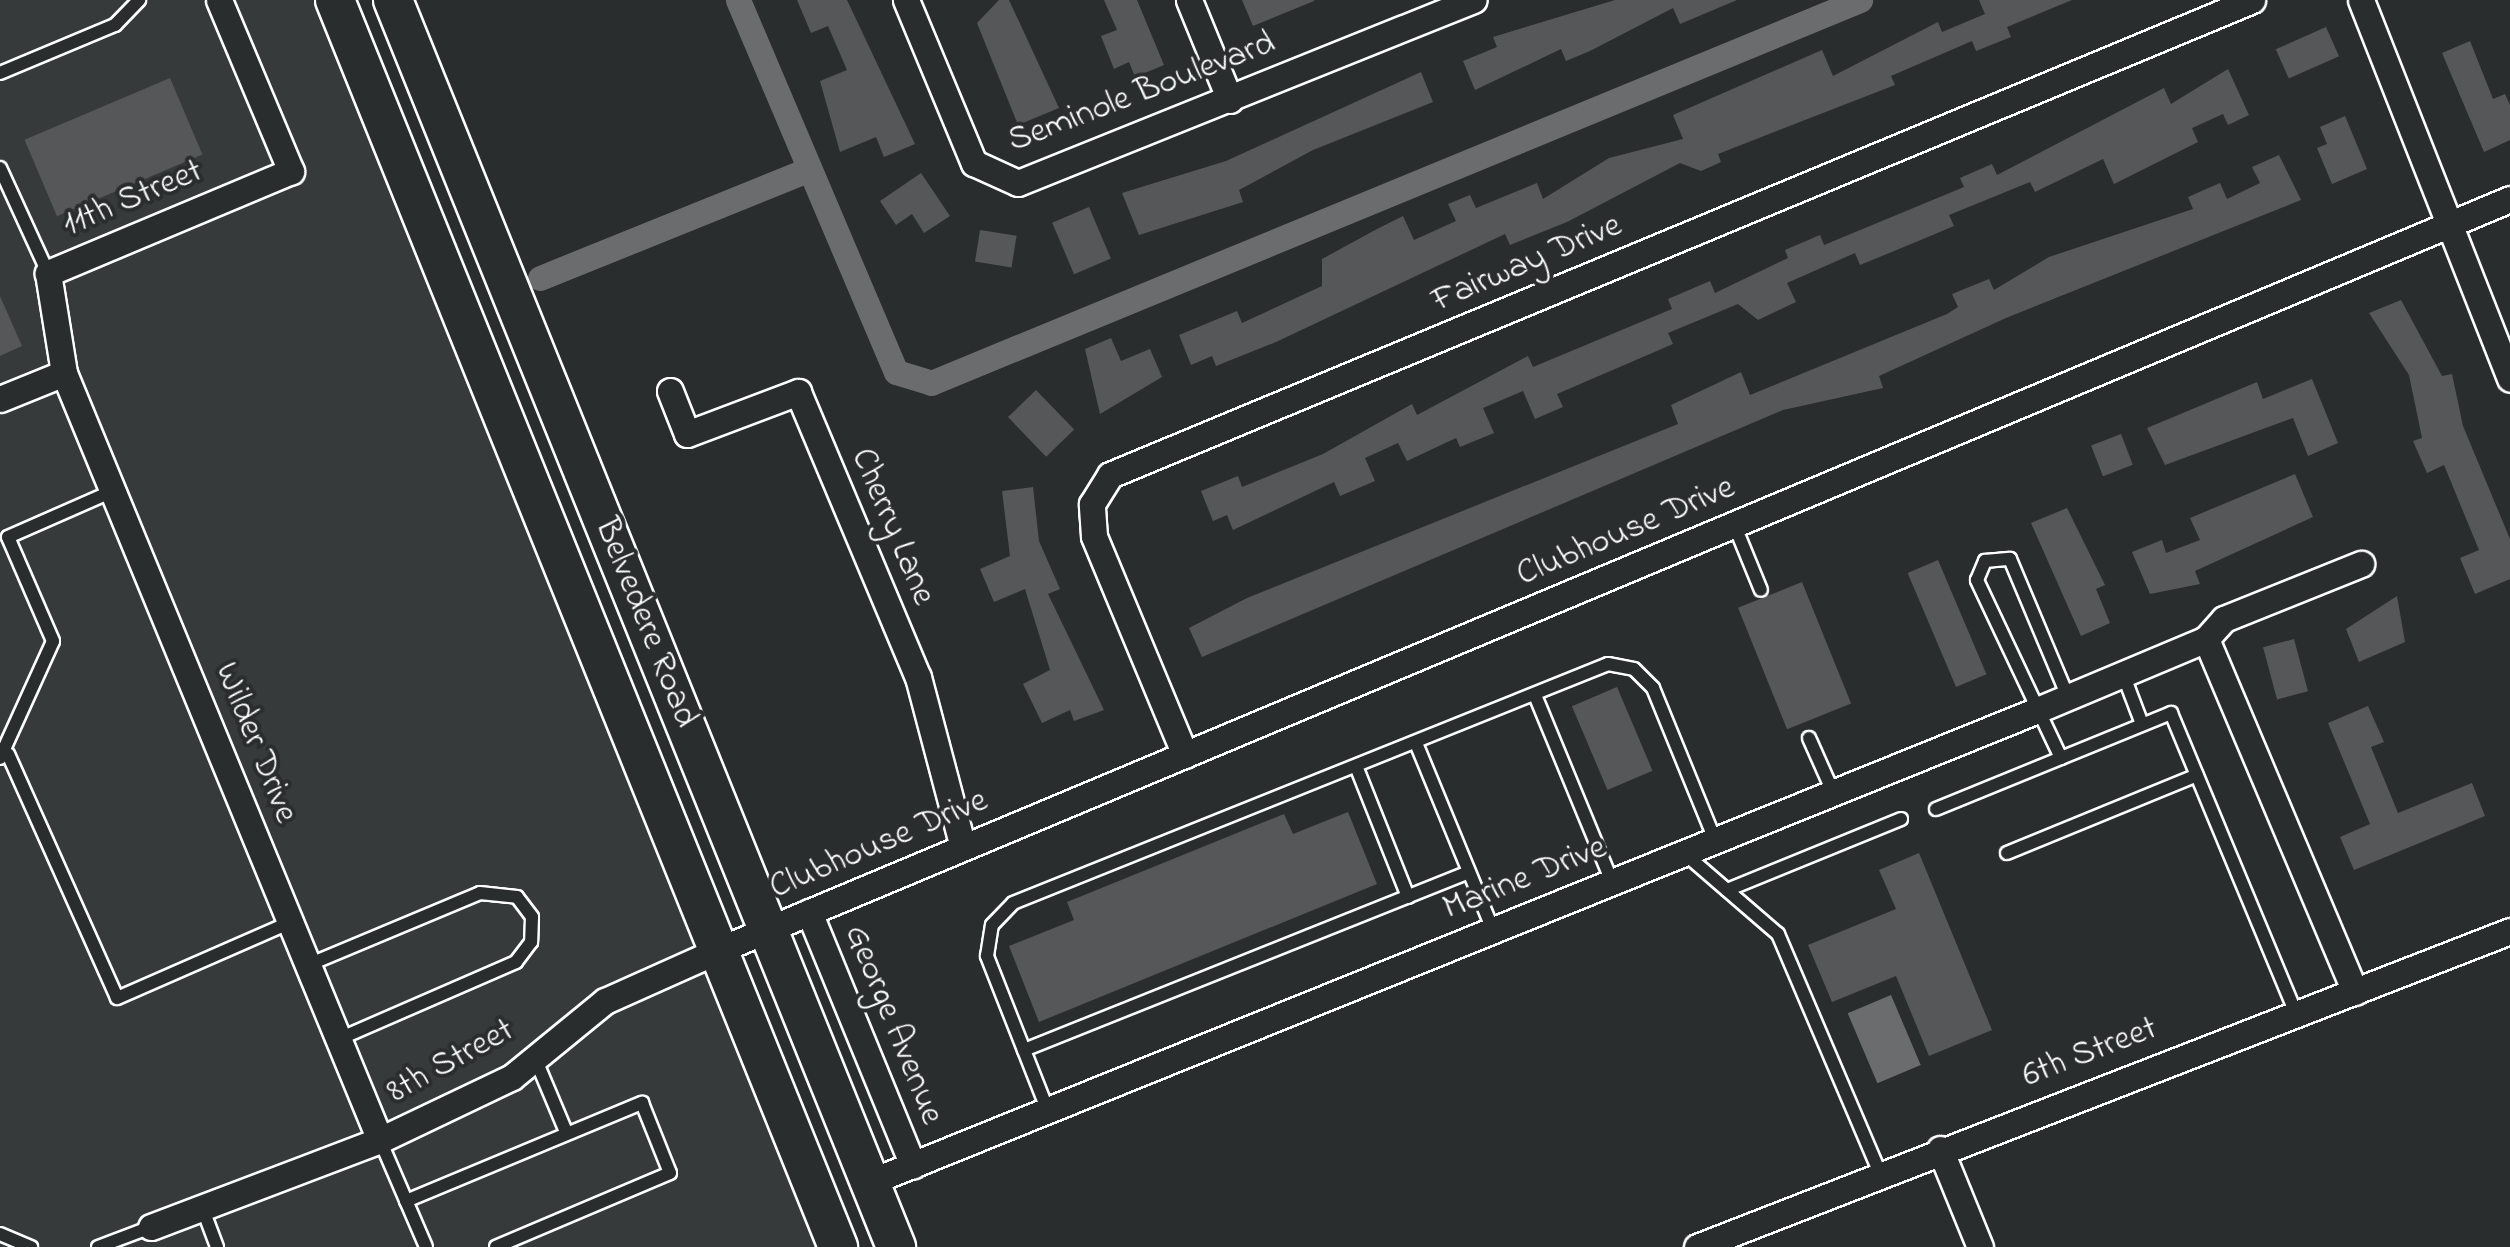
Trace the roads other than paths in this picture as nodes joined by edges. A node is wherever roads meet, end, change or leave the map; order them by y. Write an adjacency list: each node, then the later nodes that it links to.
1 (139, 0): 10 (lane)
2 (220, 0): 15 (street, 11th Street)
3 (335, 0): 53 (main road, Belvedere Road)
4 (393, 0): 50 (main road, Belvedere Road)
5 (906, 0): 11 (street, Seminole Boulevard)
6 (1189, 0): 11 (street)
7 (1474, 0): 11 (street, Seminole Boulevard)
8 (2252, 0): 32 (street, Fairway Drive)
9 (2361, 0): 14 (street)
10 (0, 73)
11 (1230, 100)
12 (0, 168): 15 (lane)
13 (2510, 199): 14 (street, Clubhouse Drive)
14 (2448, 224): 17 (street); 21 (street, Clubhouse Drive)
15 (48, 272): 16 (street, 11th Street)
16 (64, 373): 19 (street); 20 (street, Wilder Drive)
17 (2510, 379)
18 (670, 391): 41 (street, Cherry Lane)
19 (0, 399)
20 (113, 491): 33 (lane); 49 (street, Wilder Drive)
21 (1734, 524): 23 (lane); 32 (street, Clubhouse Drive)
22 (2361, 564): 24 (street, Marine Drive)
23 (1761, 590)
24 (2206, 639): 25 (street, Marine Drive); 55 (street)
25 (2123, 674): 27 (street, Marine Drive); 29 (lane)
26 (1535, 695): 31 (lane); 40 (lane); 45 (lane)
27 (2068, 697): 28 (street, Marine Drive); 28 (lane)
28 (2036, 711): 34 (lane); 37 (street, Marine Drive)
29 (2142, 724): 34 (lane); 36 (lane)
30 (1809, 738): 37 (lane)
31 (1416, 742): 35 (lane); 44 (lane)
32 (1185, 755): 41 (street, Clubhouse Drive)
33 (4, 756): 49 (lane)
34 (2061, 758): 38 (lane)
35 (1356, 766): 47 (lane); 58 (lane)
36 (2197, 775): 42 (lane); 56 (lane)
37 (1833, 792): 40 (street, Marine Drive)
38 (1936, 809)
39 (1901, 819): 46 (lane)
40 (1715, 840): 43 (street, Marine Drive)
41 (963, 847): 48 (street, Clubhouse Drive)
42 (2007, 852)
43 (1684, 853): 45 (street, Marine Drive); 46 (lane)
44 (1469, 872): 47 (lane); 51 (lane)
45 (1612, 882): 51 (street, Marine Drive)
46 (1727, 890): 65 (lane)
47 (1408, 897): 58 (lane)
48 (809, 912): 50 (street, Clubhouse Drive); 64 (street, George Avenue)
49 (291, 922): 54 (street, Wilder Drive)
50 (769, 928): 53 (street, 8th Street); 66 (main road, Belvedere Road)
51 (1493, 930): 60 (street, Marine Drive)
52 (2510, 931): 55 (street, 6th Street)
53 (719, 950): 59 (street, 8th Street); 76 (main road, Belvedere Road)
54 (308, 965): 57 (street, Wilder Drive); 57 (lane)
55 (2355, 992): 56 (street, 6th Street)
56 (2296, 1013): 63 (street, 6th Street)
57 (338, 1039): 62 (street, Wilder Drive)
58 (1024, 1050): 60 (lane)
59 (535, 1058): 61 (lane); 62 (street, 8th Street)
60 (1048, 1110): 64 (street, Marine Drive)
61 (568, 1134): 67 (lane); 75 (lane)
62 (380, 1140): 67 (lane); 68 (street, 8th Street)
63 (1940, 1149): 65 (street, 6th Street); 79 (street)
64 (913, 1165): 66 (street, Marine Drive)
65 (1880, 1172): 78 (street, 6th Street)
66 (870, 1182): 77 (main road, Belvedere Road)
67 (406, 1202): 74 (lane)
68 (202, 1208): 69 (street, 8th Street); 73 (lane)
69 (151, 1227): 72 (lane)
70 (0, 1234): 71 (lane)
71 (31, 1247)
72 (98, 1247)
73 (217, 1247)
74 (426, 1247)
75 (496, 1247)
76 (838, 1247)
77 (896, 1247)
78 (1698, 1247)
79 (1980, 1247)

